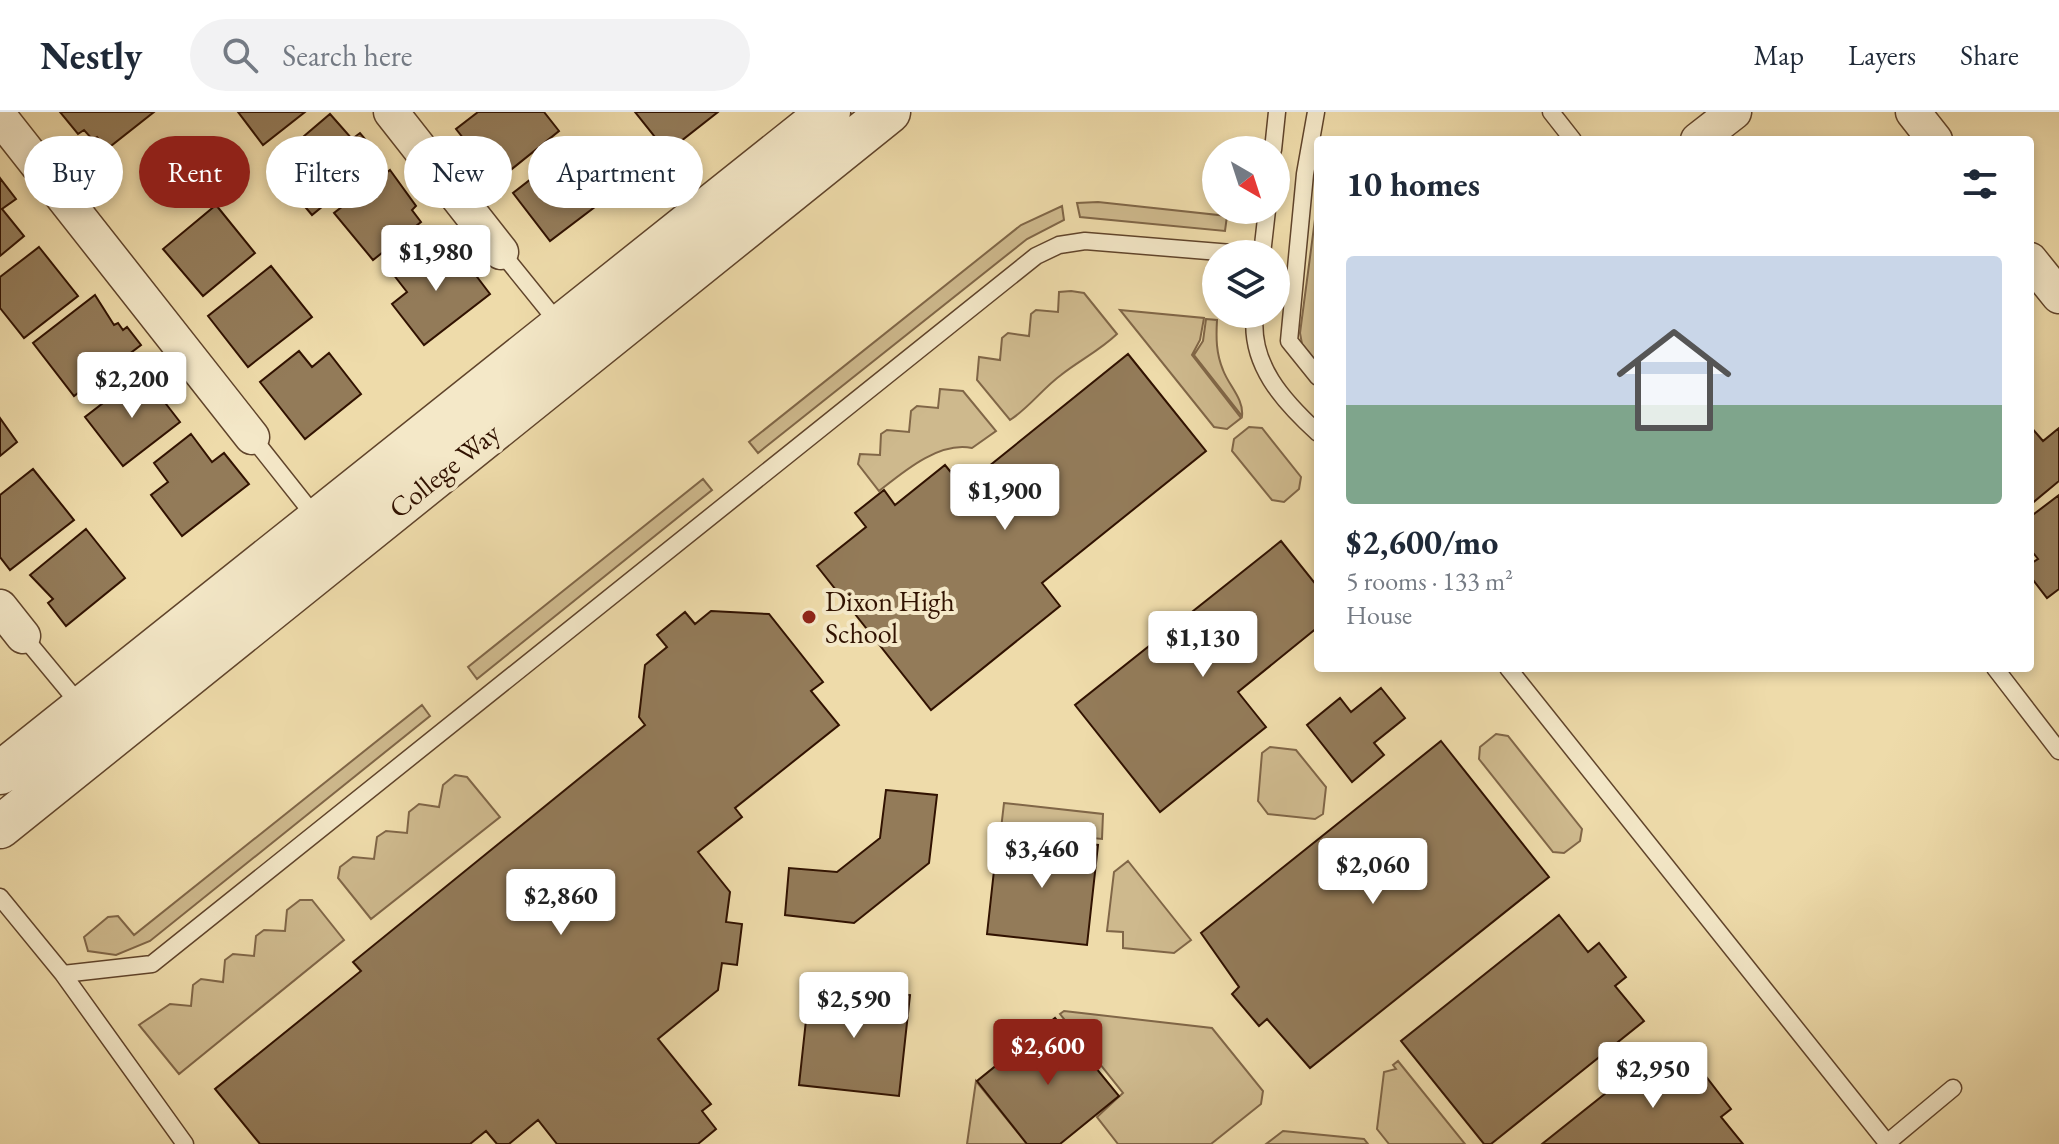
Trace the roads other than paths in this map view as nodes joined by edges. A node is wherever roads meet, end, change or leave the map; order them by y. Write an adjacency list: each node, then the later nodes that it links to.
1 (391, 112): 15 (street)
2 (889, 112): 31 (street, College Way)
3 (1277, 112): 10 (lane)
4 (1316, 112): 20 (lane)
5 (1551, 112): 11 (lane)
6 (1734, 112): 12 (street)
7 (1913, 112): 13 (street)
8 (0, 117): 22 (street)
9 (808, 123): 18 (street, College Way)
10 (1274, 136)
11 (1570, 136)
12 (1703, 136)
13 (1932, 136)
14 (1202, 251): 33 (lane)
15 (501, 252): 18 (lane)
16 (2034, 265): 17 (street)
17 (2059, 296)
18 (561, 326): 23 (street, College Way)
19 (1254, 328): 21 (lane)
20 (1314, 372)
21 (1314, 429)
22 (252, 437): 23 (lane)
23 (317, 519): 28 (street, College Way)
24 (0, 607): 25 (street)
25 (23, 636): 28 (lane)
26 (1511, 672): 35 (lane)
27 (1998, 672): 29 (lane)
28 (81, 706): 30 (street, College Way)
29 (2059, 751)
30 (1, 773)
31 (0, 827)
32 (0, 897): 33 (lane)
33 (63, 974): 36 (lane)
34 (1953, 1088): 35 (lane)
35 (1887, 1143)
36 (185, 1144)

